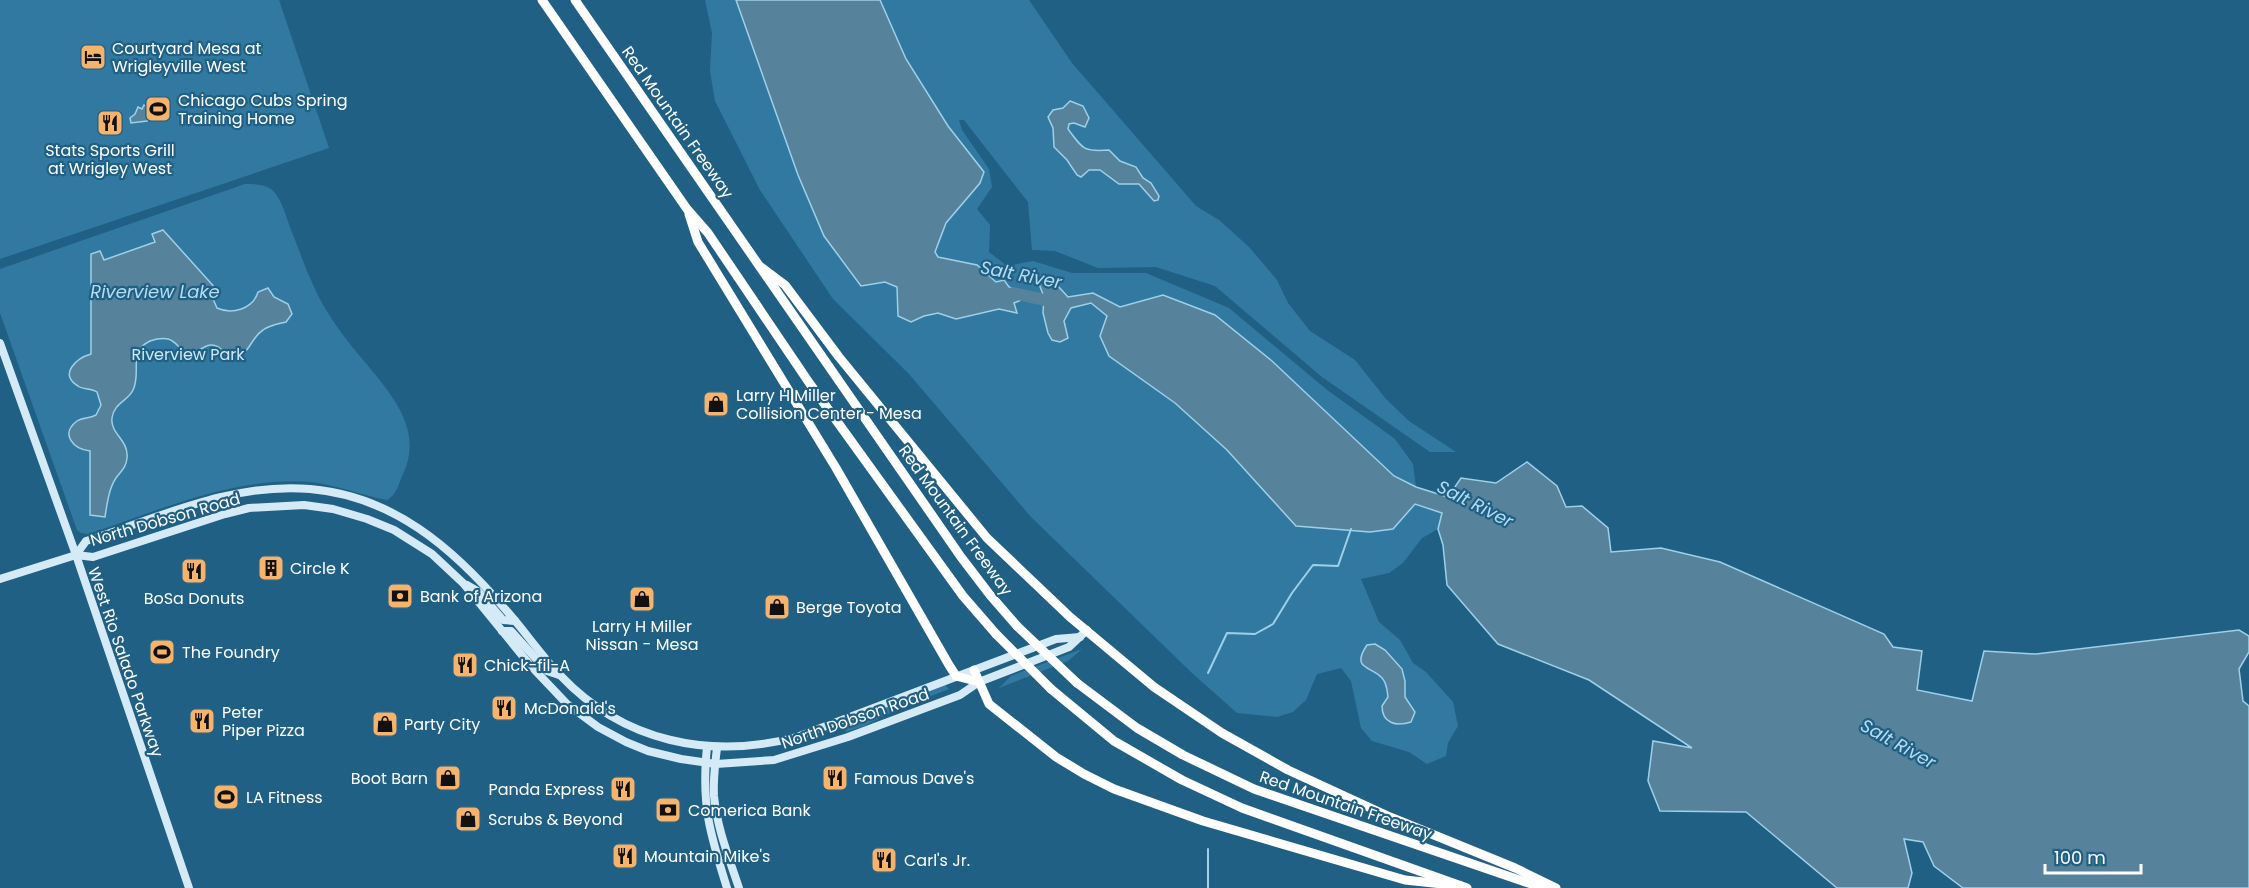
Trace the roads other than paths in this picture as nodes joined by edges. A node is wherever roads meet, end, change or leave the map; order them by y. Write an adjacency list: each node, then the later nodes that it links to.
1 (542, 0): 3 (highway)
2 (575, 0): 4 (highway, Red Mountain Freeway)
3 (687, 209): 14 (highway); 18 (highway, bridge)
4 (761, 267): 11 (highway); 22 (highway, Red Mountain Freeway, bridge)
5 (0, 343): 6 (main road, West Rio Salado Parkway)
6 (76, 555): 7 (main road, North Dobson Road); 8 (main road, North Dobson Road); 9 (main road, North Dobson Road); 19 (main road, West Rio Salado Parkway)
7 (0, 579)
8 (463, 583): 9 (main road); 10 (main road, North Dobson Road)
9 (515, 621): 13 (main road, North Dobson Road)
10 (501, 631): 13 (main road); 16 (main road, North Dobson Road)
11 (1083, 634): 12 (main road, North Dobson Road); 15 (main road, North Dobson Road); 23 (highway)
12 (974, 670): 14 (main road, North Dobson Road); 15 (highway)
13 (560, 675): 16 (main road, North Dobson Road)
14 (956, 676): 15 (highway); 17 (main road, North Dobson Road)
15 (979, 682): 17 (main road, North Dobson Road); 18 (highway)
16 (706, 755): 17 (main road, North Dobson Road); 17 (main road, North Dobson Road); 20 (main road)
17 (716, 756): 21 (main road)
18 (1464, 887)
19 (189, 888)
20 (727, 888)
21 (739, 888)
22 (1543, 888)
23 (1556, 888)

